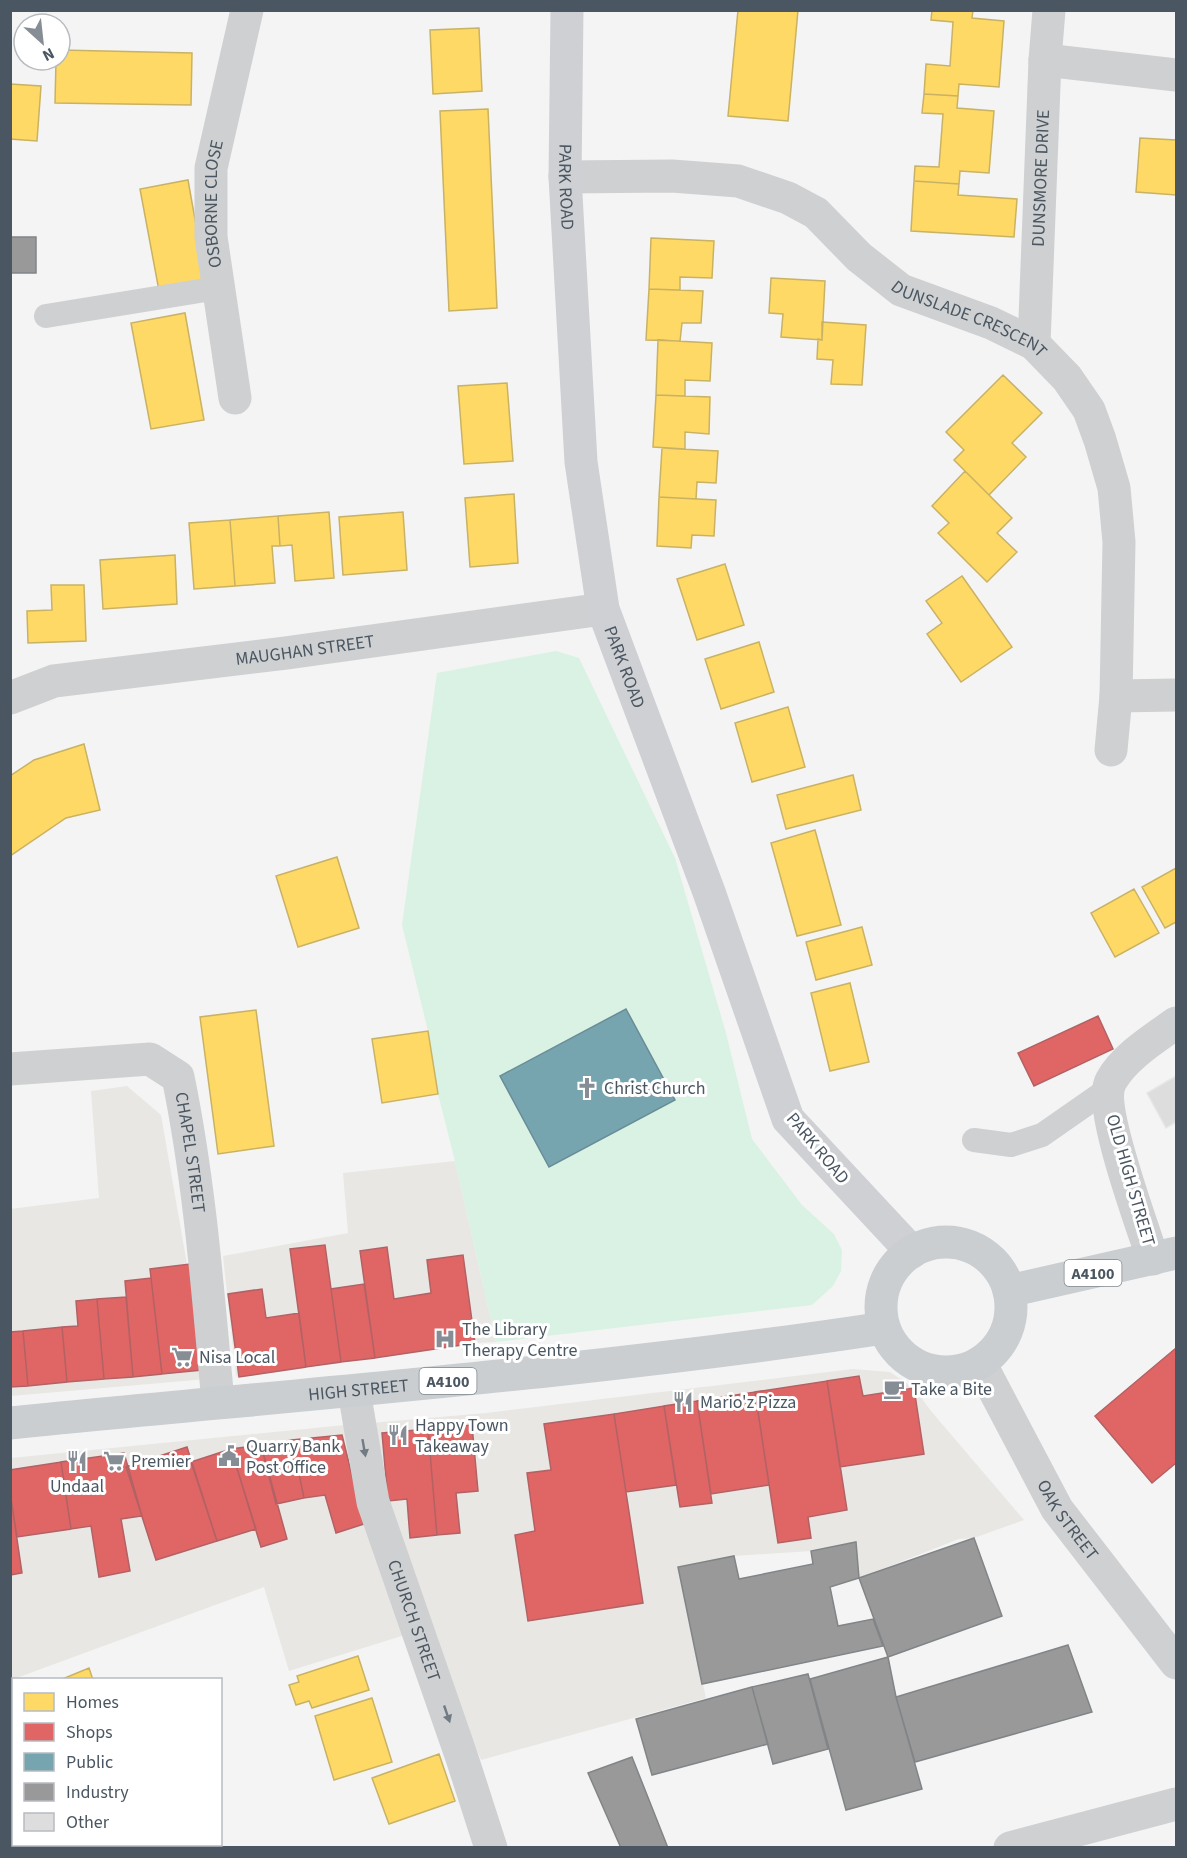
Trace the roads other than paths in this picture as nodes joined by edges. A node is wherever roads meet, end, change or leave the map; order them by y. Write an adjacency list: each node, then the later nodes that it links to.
1 (247, 10): 7 (street, OSBORNE CLOSE)
2 (567, 10): 6 (street, PARK ROAD)
3 (1049, 10): 4 (street, DUNSMORE DRIVE)
4 (1045, 60): 5 (street); 9 (street, DUNSMORE DRIVE)
5 (1176, 75)
6 (565, 177): 9 (street, DUNSLADE CRESCENT); 11 (street, PARK ROAD)
7 (218, 288): 8 (lane); 10 (street, OSBORNE CLOSE)
8 (46, 316)
9 (1034, 344): 13 (street, DUNSLADE CRESCENT)
10 (235, 398)
11 (603, 609): 14 (street, MAUGHAN STREET); 20 (street, PARK ROAD)
12 (1176, 695): 13 (street)
13 (1116, 696): 15 (street, DUNSLADE CRESCENT)
14 (10, 698)
15 (1111, 750)
16 (1176, 1023): 18 (street, OLD HIGH STREET)
17 (10, 1070): 26 (street, CHAPEL STREET)
18 (1108, 1089): 19 (lane); 21 (street, OLD HIGH STREET)
19 (974, 1140)
20 (912, 1252): 22 (main road); 23 (main road)
21 (1165, 1256): 22 (main road, A4100)
22 (1009, 1291): 24 (main road)
23 (884, 1328): 24 (main road); 25 (main road, HIGH STREET / A4100)
24 (980, 1363): 28 (street, OAK STREET)
25 (354, 1390): 26 (main road, HIGH STREET / A4100); 30 (street, CHURCH STREET, one-way to 30)
26 (218, 1402): 27 (main road, HIGH STREET / A4100)
27 (10, 1423)
28 (1176, 1663)
29 (1176, 1804): 31 (street)
30 (491, 1848)
31 (1010, 1848)

